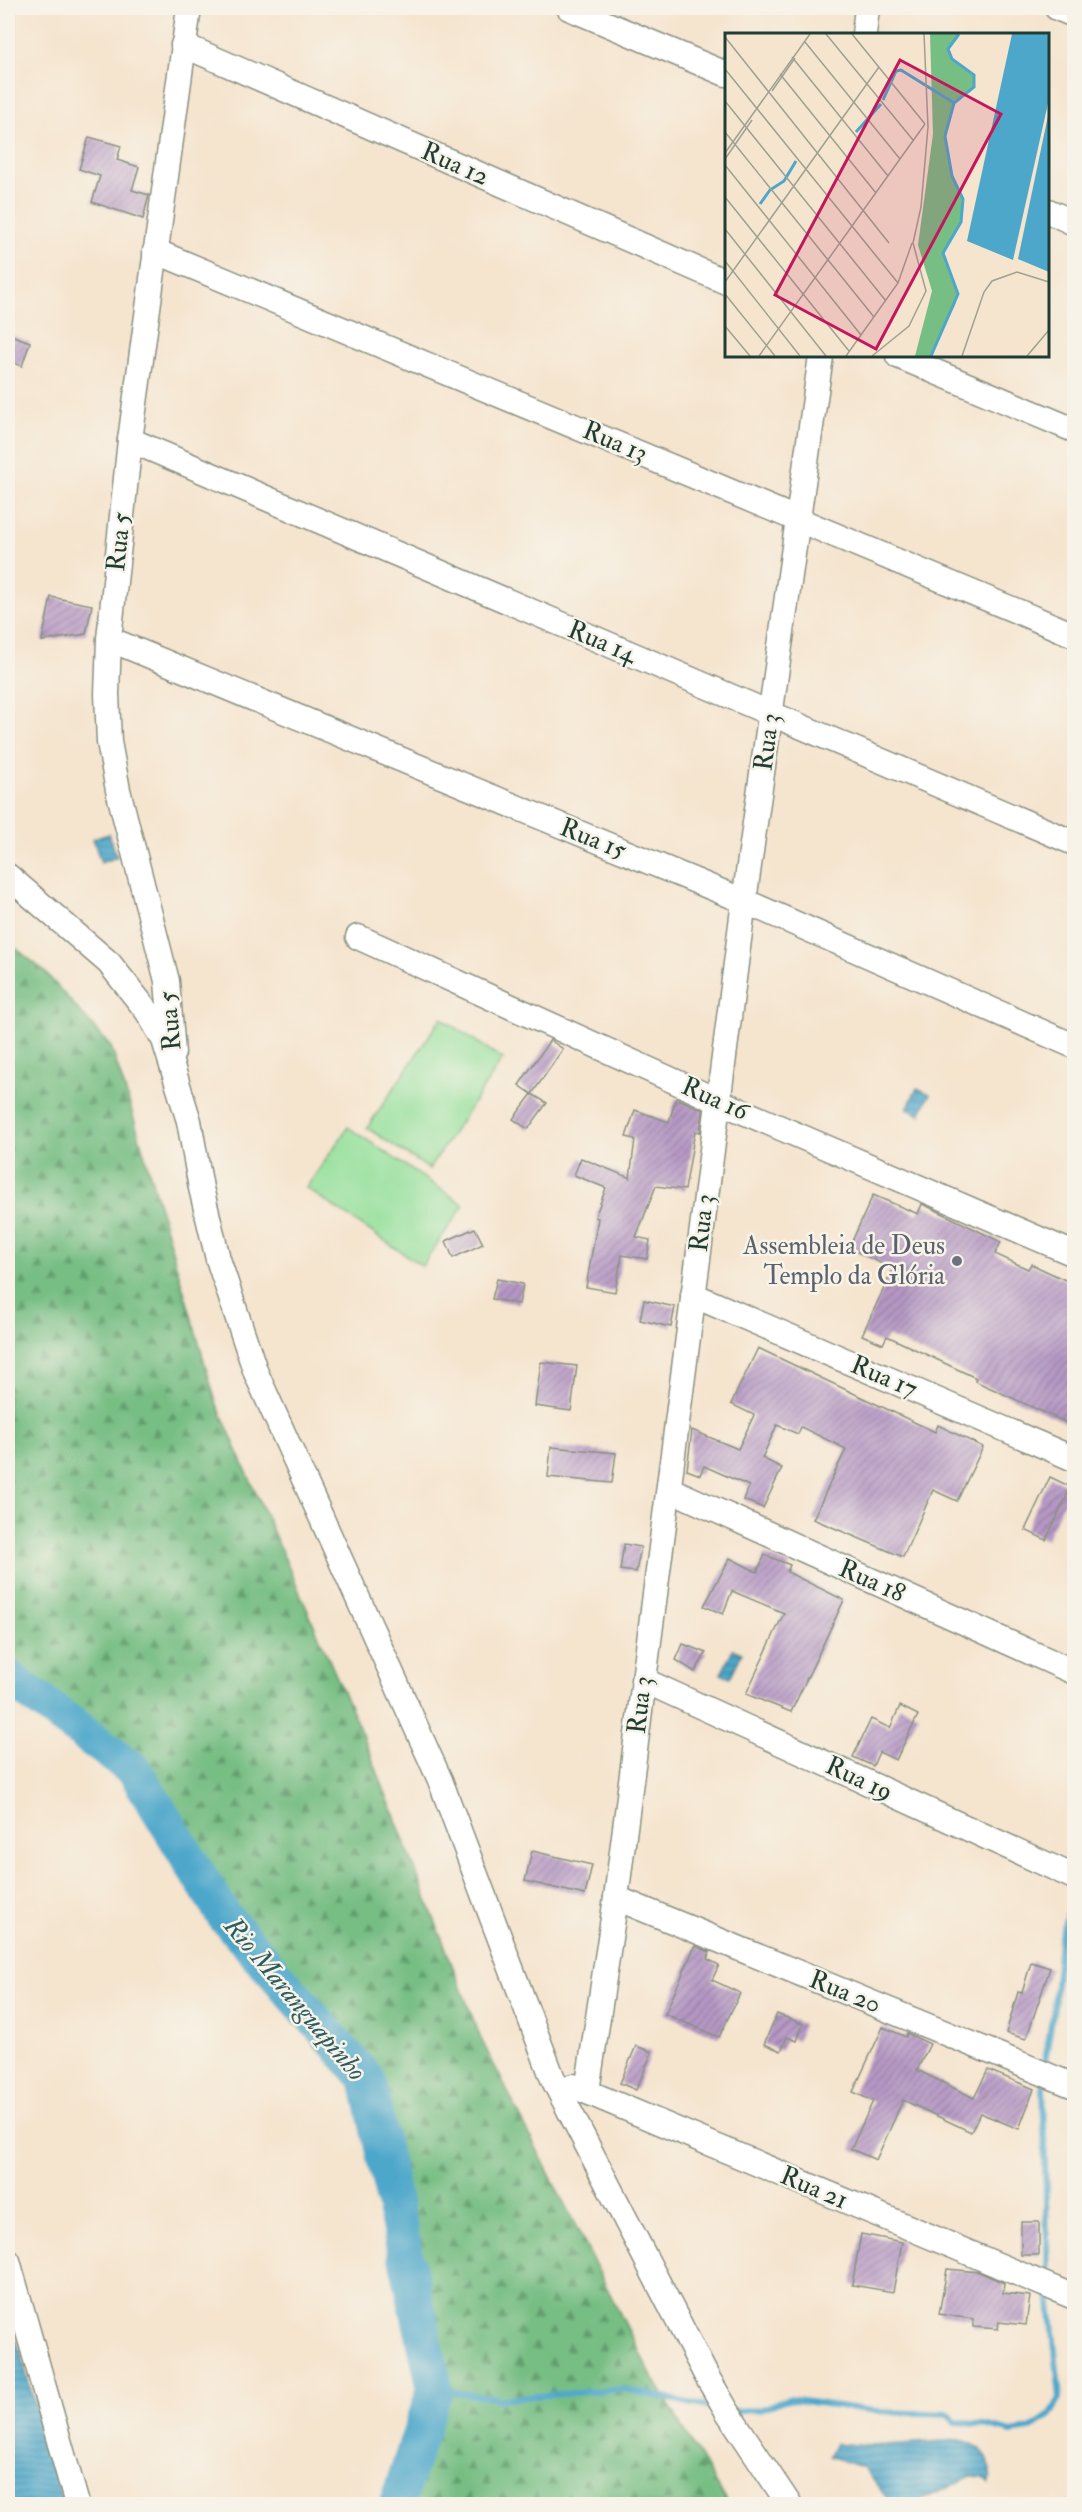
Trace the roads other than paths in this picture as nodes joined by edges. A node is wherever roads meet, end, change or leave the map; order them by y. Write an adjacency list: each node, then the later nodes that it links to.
1 (189, 8): 7 (street, Rua 5)
2 (569, 8): 8 (street)
3 (867, 8): 6 (street)
4 (1057, 8): 5 (street)
5 (1074, 15)
6 (864, 33)
7 (183, 45): 11 (street, Rua 5); 12 (street, Rua 12)
8 (725, 74)
9 (1049, 212): 10 (street)
10 (1074, 223)
11 (155, 251): 16 (street, Rua 5); 17 (street, Rua 13)
12 (725, 282)
13 (821, 357): 17 (street, Rua 3)
14 (900, 357): 15 (street)
15 (1074, 430)
16 (130, 440): 19 (street, Rua 5); 20 (street, Rua 14)
17 (798, 518): 18 (street, Rua 13); 20 (street, Rua 3)
18 (1074, 635)
19 (109, 639): 23 (street, Rua 15); 26 (street, Rua 5)
20 (771, 715): 21 (street, Rua 14); 23 (street, Rua 3)
21 (1074, 843)
22 (8, 876): 26 (street)
23 (744, 901): 25 (street, Rua 15); 27 (street, Rua 3)
24 (358, 937): 27 (street, Rua 16)
25 (1074, 1046)
26 (174, 1074): 36 (street)
27 (718, 1101): 28 (street, Rua 16); 29 (street, Rua 3)
28 (1074, 1254)
29 (693, 1294): 30 (street, Rua 17); 31 (street, Rua 3)
30 (1074, 1459)
31 (669, 1489): 32 (street, Rua 18); 33 (street, Rua 3)
32 (1074, 1672)
33 (643, 1680): 34 (street, Rua 19); 35 (street, Rua 3)
34 (1074, 1877)
35 (616, 1898): 37 (street, Rua 20); 38 (street, Rua 3)
36 (553, 2079): 38 (street, Rua 21); 42 (street)
37 (1074, 2086)
38 (587, 2091): 40 (street, Rua 21)
39 (8, 2261): 41 (street)
40 (1074, 2297)
41 (77, 2505)
42 (789, 2505)

